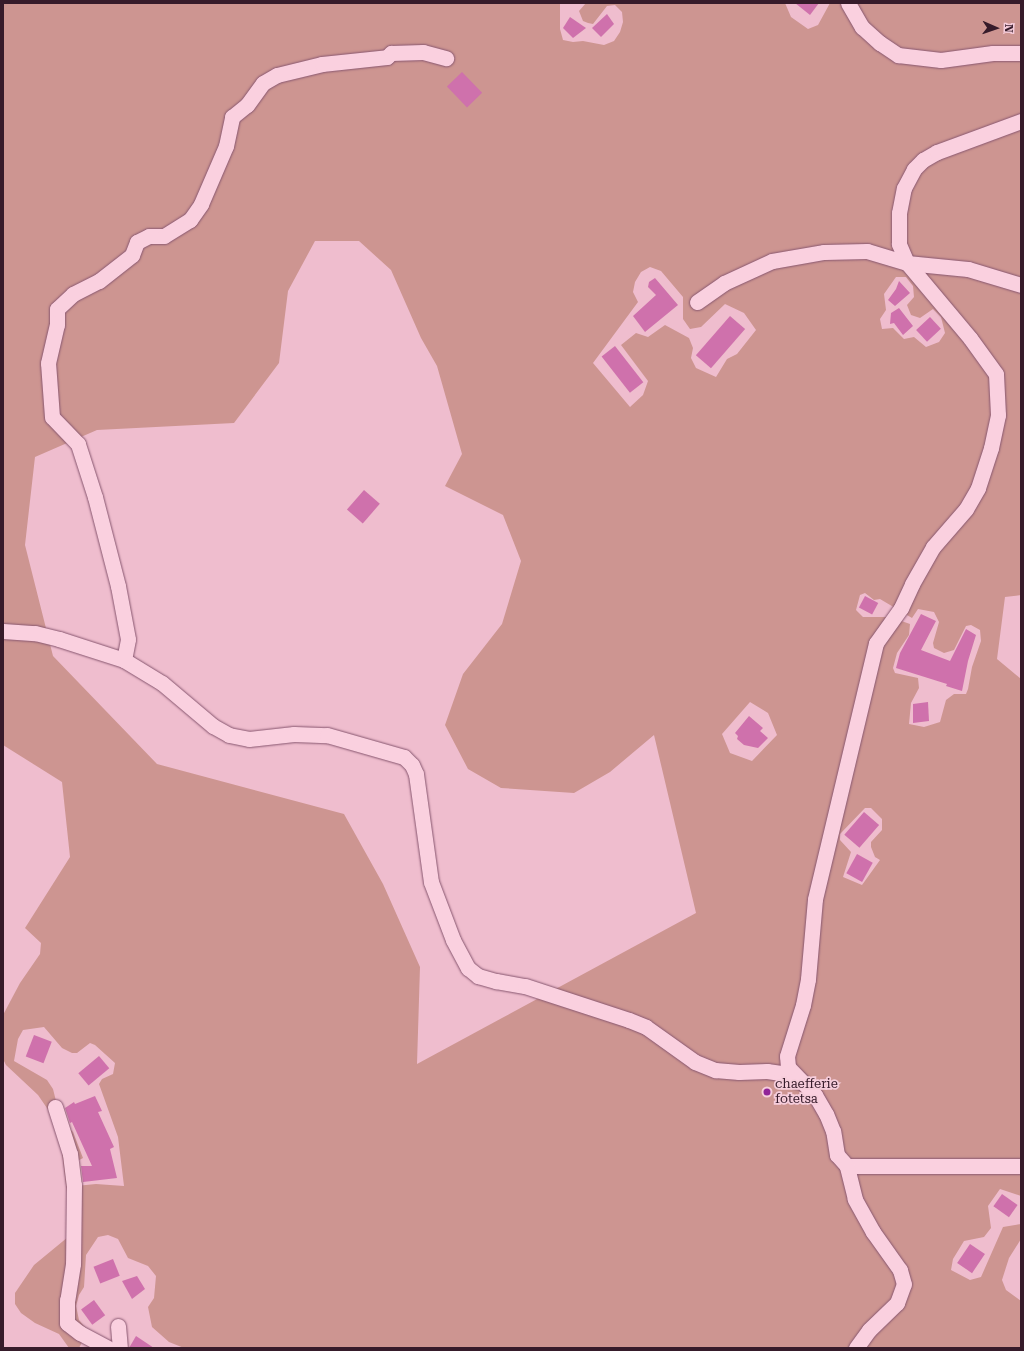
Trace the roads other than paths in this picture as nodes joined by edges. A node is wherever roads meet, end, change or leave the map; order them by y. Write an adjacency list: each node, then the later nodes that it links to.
1 (848, 3): 2 (street)
2 (1021, 53)
3 (446, 58): 9 (street)
4 (1021, 121): 5 (street)
5 (907, 263): 6 (street); 7 (street); 10 (street)
6 (1021, 285)
7 (697, 302)
8 (3, 631): 9 (street)
9 (124, 660): 10 (street)
10 (816, 1095): 12 (street)
11 (55, 1107): 15 (street)
12 (847, 1166): 13 (street); 17 (street)
13 (1021, 1166)
14 (118, 1326): 16 (street)
15 (108, 1348)
16 (120, 1348)
17 (856, 1348)

